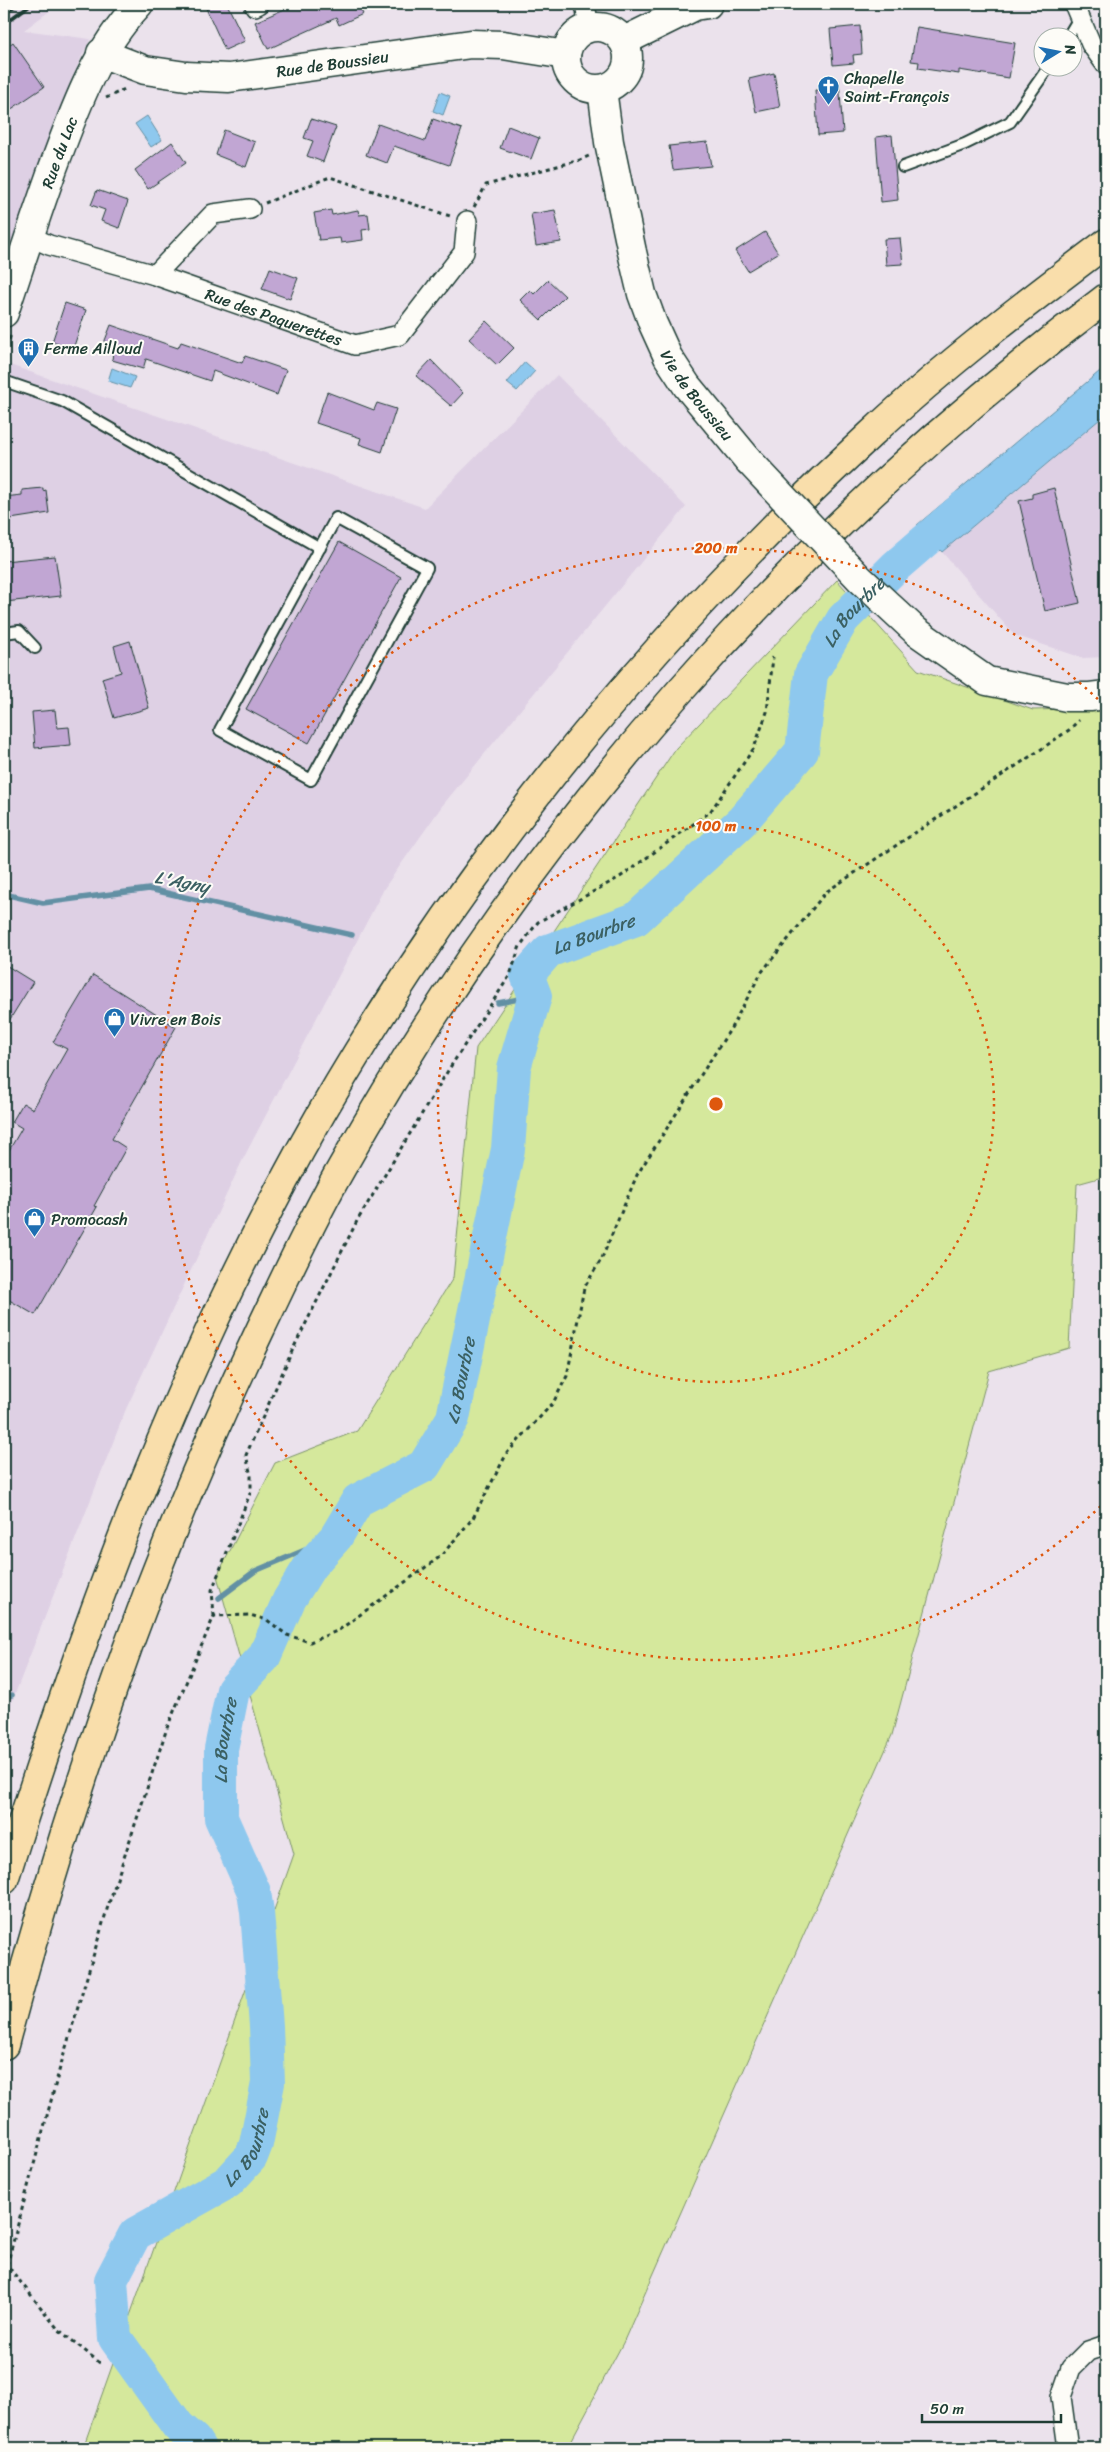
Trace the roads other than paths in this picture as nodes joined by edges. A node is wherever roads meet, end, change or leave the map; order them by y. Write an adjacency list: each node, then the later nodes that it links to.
1 (139, 4): 7 (street, Rue du Lac)
2 (700, 5): 6 (street)
3 (1076, 11): 5 (lane); 9 (street)
4 (587, 16): 6 (street); 8 (street)
5 (1070, 28)
6 (624, 41): 11 (street)
7 (101, 54): 8 (street, Rue de Boussieu); 15 (street, Rue du Lac)
8 (566, 56): 11 (street)
9 (1105, 59)
10 (1041, 78): 12 (lane)
11 (602, 89): 24 (street, Vie de Boussieu, bridge)
12 (903, 168)
13 (250, 209): 17 (street)
14 (467, 221): 17 (street, Rue des Paquerettes)
15 (28, 236): 17 (street, Rue des Paquerettes); 19 (street, Rue du Lac)
16 (1106, 243): 25 (highway)
17 (155, 274)
18 (1106, 298): 26 (highway)
19 (9, 320)
20 (4, 382): 21 (lane)
21 (320, 548): 21 (lane)
22 (4, 633): 23 (lane)
23 (35, 648)
24 (1098, 696)
25 (4, 1880)
26 (4, 2045)
27 (1106, 2345): 28 (street)
28 (1068, 2448)

